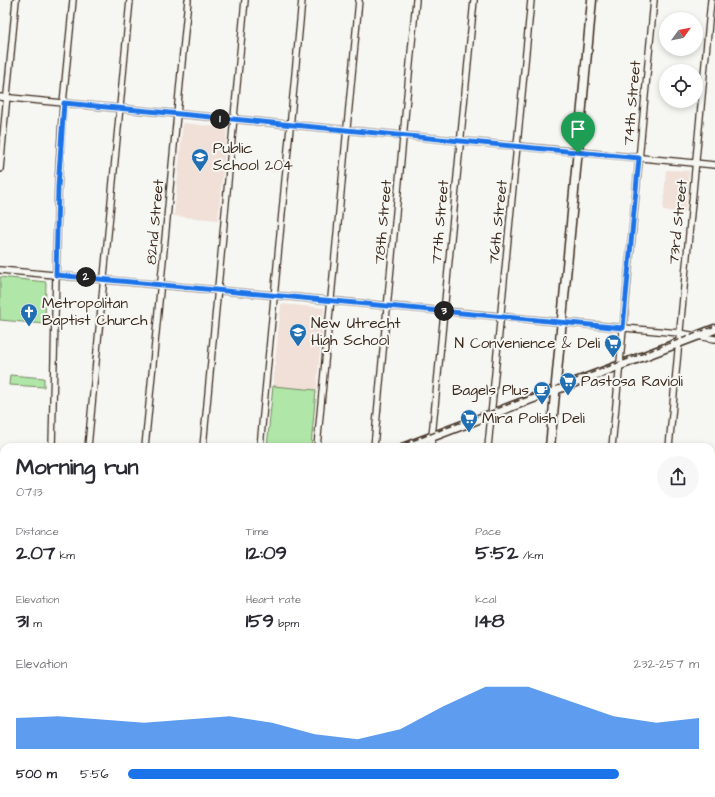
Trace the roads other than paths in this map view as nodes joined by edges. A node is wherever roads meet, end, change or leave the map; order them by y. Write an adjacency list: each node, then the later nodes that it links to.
1 (16, 0): 15 (street)
2 (73, 0): 16 (street)
3 (130, 0): 17 (street)
4 (188, 0): 18 (street, 82nd Street)
5 (245, 0): 19 (street)
6 (302, 0): 20 (street)
7 (359, 0): 21 (street)
8 (416, 0): 22 (street, 78th Street)
9 (474, 0): 23 (street, 77th Street)
10 (531, 0): 24 (street, 76th Street)
11 (592, 0): 25 (main road)
12 (654, 0): 26 (street, 74th Street)
13 (711, 0): 27 (street, 73rd Street)
14 (0, 97): 15 (street)
15 (7, 98): 16 (street); 29 (street)
16 (64, 103): 17 (street); 31 (street)
17 (120, 109): 18 (street); 32 (street)
18 (177, 115): 19 (street); 33 (street, 82nd Street)
19 (233, 120): 20 (street); 34 (street)
20 (290, 125): 21 (street); 35 (street)
21 (347, 131): 22 (street); 36 (street)
22 (403, 136): 23 (street); 37 (street, 78th Street)
23 (460, 142): 24 (street); 38 (street, 77th Street)
24 (517, 146): 25 (street); 39 (street, 76th Street)
25 (578, 153): 26 (street); 40 (main road)
26 (639, 158): 27 (street); 41 (street, 74th Street)
27 (696, 164): 28 (street); 43 (street, 73rd Street)
28 (715, 165)
29 (0, 170)
30 (0, 270): 31 (street)
31 (56, 275): 32 (street); 51 (street)
32 (104, 279): 33 (street); 52 (street)
33 (161, 284): 34 (street); 53 (street, 82nd Street)
34 (217, 290): 35 (street); 54 (street)
35 (275, 294): 36 (street); 55 (street)
36 (331, 300): 37 (street); 56 (street)
37 (387, 306): 38 (street); 57 (street, 78th Street)
38 (444, 312): 39 (street); 50 (street, 77th Street)
39 (501, 317): 40 (street); 49 (street, 76th Street)
40 (562, 323): 41 (street); 48 (main road)
41 (623, 328): 43 (street); 47 (street, 74th Street)
42 (715, 329): 44 (main road)
43 (679, 333): 44 (street); 46 (street, 73rd Street)
44 (696, 336): 45 (street); 46 (main road)
45 (715, 339)
46 (679, 343): 47 (main road); 63 (street, 73rd Street)
47 (619, 366): 48 (main road); 62 (street, 74th Street)
48 (555, 391): 49 (main road); 61 (main road)
49 (491, 414): 50 (main road); 60 (street, 76th Street)
50 (432, 436): 58 (main road); 59 (street, 77th Street)
51 (52, 443)
52 (88, 443)
53 (146, 443)
54 (203, 443)
55 (260, 443)
56 (317, 443)
57 (374, 443)
58 (415, 443)
59 (431, 443)
60 (488, 443)
61 (550, 443)
62 (612, 443)
63 (669, 443)

